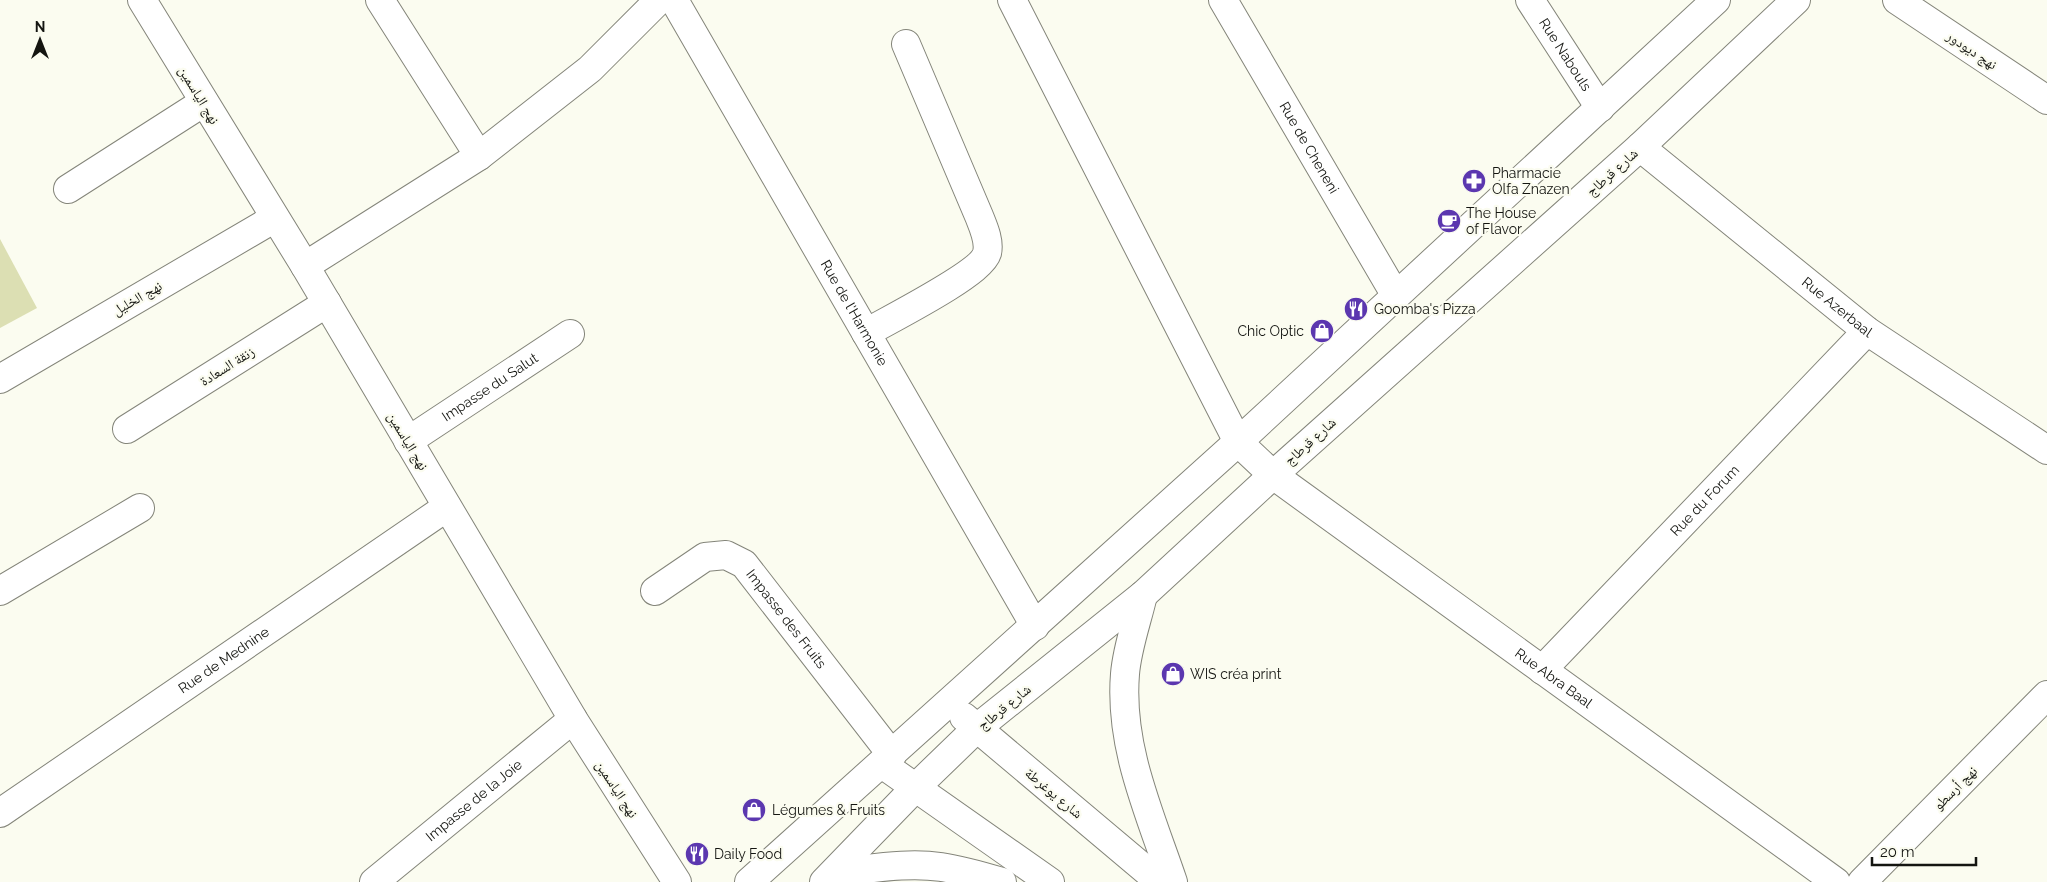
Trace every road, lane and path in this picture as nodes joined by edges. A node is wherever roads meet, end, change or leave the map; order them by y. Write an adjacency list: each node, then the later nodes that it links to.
1 (142, 0): 13 (street, نهج الياسمين)
2 (380, 0): 16 (street)
3 (659, 0): 16 (street)
4 (674, 0): 23 (street, Rue de l'Harmonie)
5 (1012, 0): 28 (street, Rue Abra Baal)
6 (1223, 0): 20 (street, Rue de Cheneni)
7 (1530, 0): 14 (street, Rue Nabouls)
8 (1716, 0): 14 (street)
9 (1796, 0): 15 (street, شارع قرطاج)
10 (1897, 0): 12 (street, نهج ديودور)
11 (906, 44): 23 (street)
12 (2047, 100)
13 (204, 102): 17 (street); 18 (street, نهج الياسمين)
14 (1600, 108): 20 (street)
15 (1640, 147): 22 (street, Rue Azerbaal); 30 (street, شارع قرطاج)
16 (479, 156): 19 (street)
17 (68, 189)
18 (275, 218): 19 (street, نهج الياسمين); 25 (street, نهج الخليل)
19 (305, 266): 21 (street, نهج الياسمين)
20 (1396, 296): 28 (street)
21 (327, 304): 26 (street, زنقة السعادة); 27 (street, نهج الياسمين)
22 (1867, 331): 29 (street, Rue Azerbaal); 37 (street, Rue du Forum)
23 (866, 333): 36 (street, Rue de l'Harmonie)
24 (570, 334): 27 (street, Impasse du Salut)
25 (0, 379)
26 (127, 429)
27 (408, 441): 31 (street, نهج الياسمين)
28 (1238, 442): 30 (street, Rue Abra Baal); 36 (street)
29 (2047, 450)
30 (1272, 475): 35 (street, شارع قرطاج); 37 (street, Rue Abra Baal)
31 (447, 507): 40 (street, نهج الياسمين); 44 (street, Rue de Mednine)
32 (140, 508): 33 (street)
33 (0, 591)
34 (655, 591): 42 (street, Impasse des Fruits)
35 (1143, 595): 41 (street, شارع قرطاج); 52 (street)
36 (1035, 626): 39 (street)
37 (1542, 670): 53 (street, Rue Abra Baal)
38 (2047, 695): 54 (street, نهج أرسطو)
39 (948, 704): 41 (street, شارع يوغرطة); 42 (street)
40 (573, 719): 46 (street, Impasse de la Joie); 47 (street, نهج الياسمين)
41 (977, 728): 43 (street, شارع قرطاج); 51 (street, شارع يوغرطة)
42 (887, 759): 43 (street); 48 (street)
43 (915, 788): 45 (street, شارع قرطاج); 50 (street)
44 (0, 813)
45 (830, 877): 49 (street)
46 (374, 882)
47 (677, 882)
48 (749, 882)
49 (1002, 882)
50 (1050, 882)
51 (1160, 882)
52 (1172, 882)
53 (1836, 882)
54 (1862, 882)

